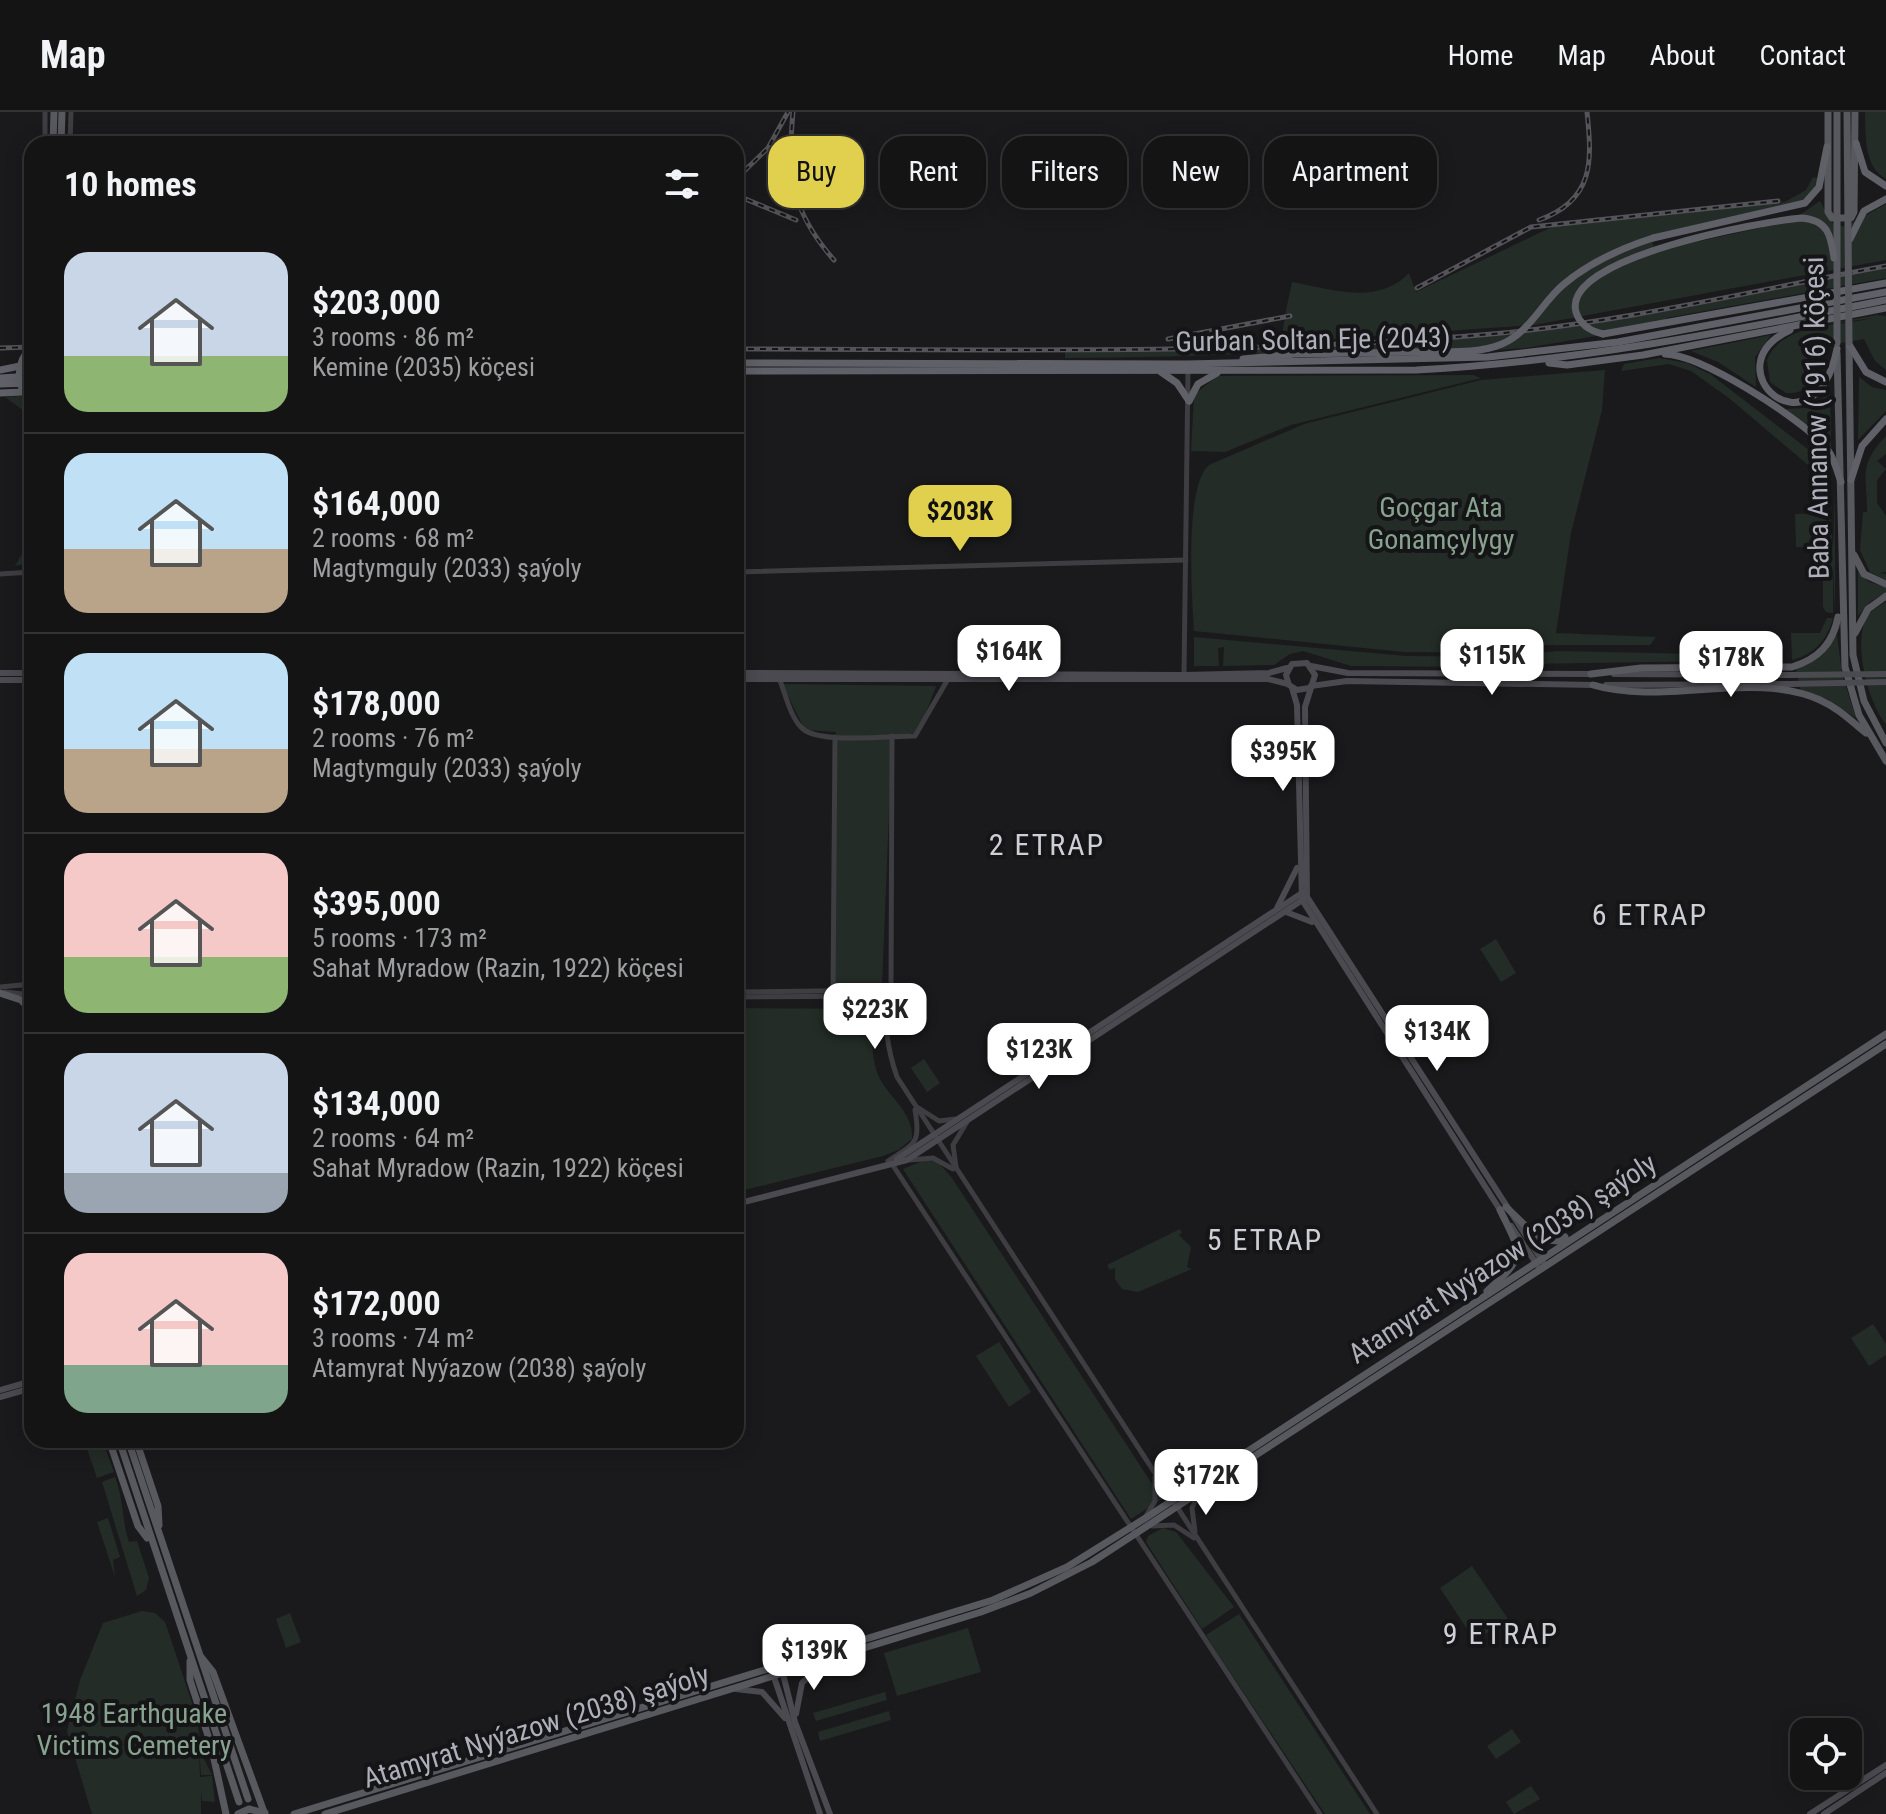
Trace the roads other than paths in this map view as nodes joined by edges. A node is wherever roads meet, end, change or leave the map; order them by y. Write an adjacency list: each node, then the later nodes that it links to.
1 (45, 112): 9 (street)
2 (54, 112): 10 (main road)
3 (62, 112): 11 (main road)
4 (71, 112): 12 (street)
5 (1828, 112): 14 (main road)
6 (1837, 112): 18 (main road, Baba Annanow (1916) köçesi, bridge)
7 (1847, 112): 17 (main road, Baba Annanow (1916) köçesi, bridge)
8 (1855, 112): 13 (main road)
9 (45, 136)
10 (53, 136)
11 (61, 136)
12 (70, 136)
13 (1856, 143): 14 (main road); 15 (highway)
14 (1827, 147): 32 (highway, bridge)
15 (1886, 186)
16 (1886, 199): 17 (highway, bridge)
17 (1848, 257): 26 (main road, Baba Annanow (1916) köçesi, bridge)
18 (1834, 258): 22 (highway, bridge); 27 (main road, Baba Annanow (1916) köçesi, bridge)
19 (1886, 283): 22 (highway)
20 (1886, 292): 25 (highway, Gurban Soltan Eje (2043))
21 (1886, 300): 30 (highway, Gurban Soltan Eje (2043))
22 (1770, 305): 25 (highway)
23 (1884, 309): 24 (highway)
24 (1803, 324): 27 (highway); 28 (highway)
25 (1709, 325): 32 (highway, Gurban Soltan Eje (2043))
26 (1849, 344): 41 (highway); 48 (main road, Baba Annanow (1916) köçesi)
27 (1837, 346): 49 (main road, Baba Annanow (1916) köçesi)
28 (1643, 355): 30 (highway); 49 (highway)
29 (24, 359): 33 (highway, bridge)
30 (1538, 362): 38 (highway, Gurban Soltan Eje (2043))
31 (744, 363): 34 (highway, Gurban Soltan Eje (2043))
32 (1203, 363): 34 (highway, Gurban Soltan Eje (2043))
33 (20, 366): 35 (highway); 44 (highway, bridge)
34 (1187, 368): 37 (highway, Gurban Soltan Eje (2043)); 38 (highway, Gurban Soltan Eje (2043)); 46 (street)
35 (0, 370)
36 (744, 371): 37 (highway, Gurban Soltan Eje (2043))
37 (1157, 371): 46 (highway)
38 (1220, 371): 46 (highway, Gurban Soltan Eje (2043))
39 (24, 376): 40 (highway)
40 (0, 378)
41 (1886, 382)
42 (24, 383): 43 (highway)
43 (0, 384)
44 (23, 392): 45 (highway)
45 (0, 393)
46 (1189, 401): 51 (street)
47 (1886, 419): 48 (highway)
48 (1851, 480): 50 (main road, Baba Annanow (1916) köçesi)
49 (1841, 482): 57 (main road, Baba Annanow (1916) köçesi)
50 (1852, 550): 55 (main road); 58 (main road, Baba Annanow (1916) köçesi)
51 (1186, 560): 52 (street); 68 (street)
52 (744, 572)
53 (0, 574): 54 (street)
54 (24, 574)
55 (1886, 584)
56 (1886, 596): 58 (main road)
57 (1842, 599): 62 (main road); 77 (main road, Baba Annanow (1916) köçesi)
58 (1853, 647): 78 (main road, Baba Annanow (1916) köçesi)
59 (1290, 666): 60 (main road); 68 (main road); 73 (main road)
60 (1311, 666): 62 (main road); 74 (main road)
61 (0, 673): 64 (main road)
62 (1591, 674): 63 (main road, bridge)
63 (1886, 674)
64 (24, 676)
65 (744, 676): 66 (main road)
66 (779, 676): 68 (main road); 69 (main road); 76 (street)
67 (24, 678): 70 (main road)
68 (1184, 678): 69 (main road); 73 (main road)
69 (948, 679): 75 (street)
70 (0, 680)
71 (1886, 682): 72 (main road, bridge)
72 (1593, 685): 74 (main road); 77 (main road)
73 (1290, 687): 74 (main road); 80 (main road)
74 (1310, 687): 81 (main road)
75 (892, 736): 76 (street); 88 (street)
76 (835, 737): 87 (street)
77 (1871, 737): 79 (main road, Baba Annanow (1916) köçesi)
78 (1886, 743)
79 (1886, 761)
80 (1299, 861): 81 (main road); 82 (main road)
81 (1303, 896): 82 (main road); 83 (main road); 84 (main road); 101 (main road)
82 (1274, 912): 95 (main road)
83 (1286, 912): 84 (main road); 95 (main road)
84 (1315, 923): 101 (main road)
85 (24, 986): 86 (street)
86 (0, 991): 89 (street); 91 (main road)
87 (833, 993): 88 (street); 90 (street)
88 (889, 993): 94 (street)
89 (24, 994)
90 (744, 994)
91 (24, 1003)
92 (1886, 1034): 102 (main road, Atamyrat Nyýazow (2038) şaýoly)
93 (1886, 1044): 104 (main road, Atamyrat Nyýazow (2038) şaýoly)
94 (914, 1105): 95 (street); 96 (street); 98 (street)
95 (968, 1117): 96 (main road); 99 (street)
96 (935, 1139): 97 (main road); 98 (main road); 99 (street)
97 (907, 1160): 98 (main road); 99 (street)
98 (890, 1162): 100 (main road); 118 (street)
99 (957, 1172): 114 (street)
100 (744, 1200)
101 (1503, 1208): 102 (main road); 103 (main road); 105 (main road)
102 (1609, 1213): 103 (main road, Atamyrat Nyýazow (2038) şaýoly)
103 (1537, 1259): 104 (main road); 105 (main road, Atamyrat Nyýazow (2038) şaýoly)
104 (1542, 1268): 115 (main road, Atamyrat Nyýazow (2038) şaýoly)
105 (1469, 1307): 115 (main road, Atamyrat Nyýazow (2038) şaýoly)
106 (24, 1383): 107 (main road)
107 (0, 1390)
108 (24, 1390): 109 (main road)
109 (0, 1397)
110 (112, 1448): 121 (main road)
111 (121, 1448): 121 (main road)
112 (131, 1448): 119 (main road)
113 (139, 1448): 119 (main road)
114 (1155, 1476): 115 (street); 116 (street); 117 (street)
115 (1198, 1488): 116 (main road, Atamyrat Nyýazow (2038) şaýoly); 120 (street)
116 (1173, 1504): 117 (main road, Atamyrat Nyýazow (2038) şaýoly); 118 (main road, Atamyrat Nyýazow (2038) şaýoly); 120 (street)
117 (1144, 1519): 118 (main road, Atamyrat Nyýazow (2038) şaýoly)
118 (1136, 1530): 120 (street); 124 (main road, Atamyrat Nyýazow (2038) şaýoly); 125 (main road, Atamyrat Nyýazow (2038) şaýoly); 140 (street)
119 (160, 1539): 122 (main road)
120 (1198, 1541): 141 (street)
121 (151, 1543): 123 (main road)
122 (200, 1656): 123 (main road); 132 (main road)
123 (191, 1659): 131 (main road)
124 (828, 1660): 125 (main road, Atamyrat Nyýazow (2038) şaýoly); 128 (main road)
125 (782, 1669): 126 (main road, Atamyrat Nyýazow (2038) şaýoly); 128 (main road)
126 (772, 1672): 127 (main road, Atamyrat Nyýazow (2038) şaýoly); 128 (main road); 136 (main road, Atamyrat Nyýazow (2038) şaýoly)
127 (732, 1688): 128 (main road); 137 (main road, Atamyrat Nyýazow (2038) şaýoly)
128 (792, 1723): 138 (main road); 139 (main road)
129 (1886, 1765): 142 (main road)
130 (1886, 1773): 143 (main road)
131 (221, 1796): 133 (main road); 134 (main road)
132 (266, 1813): 135 (main road)
133 (218, 1814)
134 (226, 1814)
135 (238, 1814)
136 (294, 1814)
137 (325, 1814)
138 (820, 1814)
139 (830, 1814)
140 (1320, 1814)
141 (1377, 1814)
142 (1810, 1814)
143 (1824, 1814)

